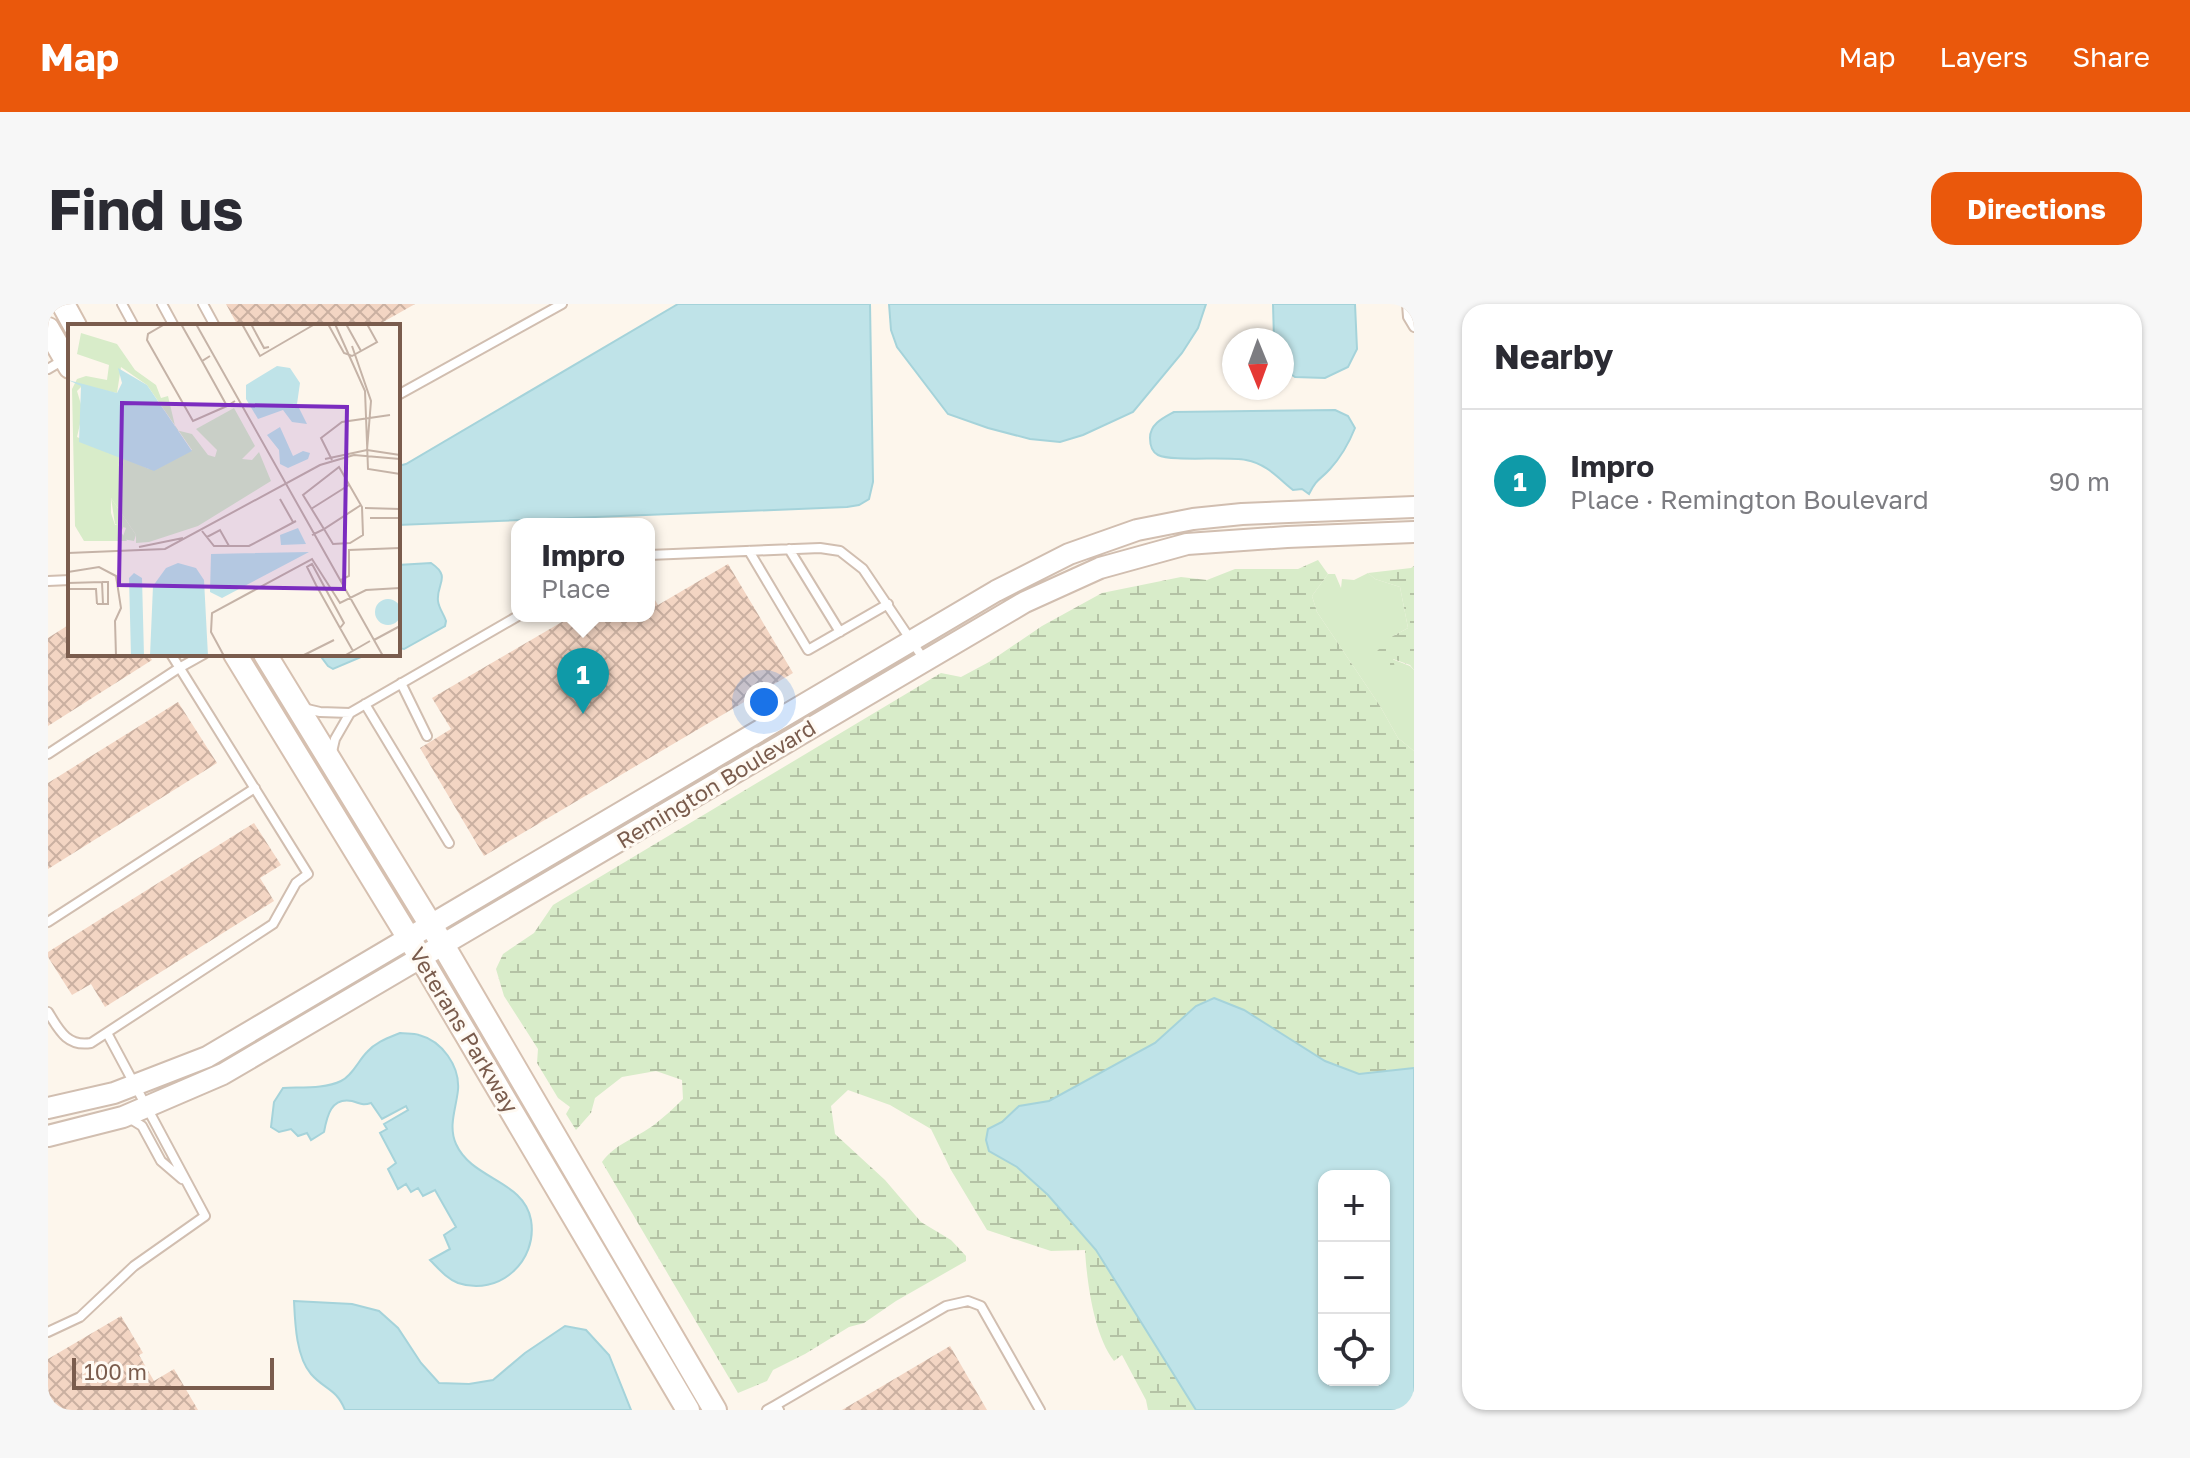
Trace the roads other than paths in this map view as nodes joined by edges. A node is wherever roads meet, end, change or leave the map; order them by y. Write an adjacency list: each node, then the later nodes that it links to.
1 (63, 304): 7 (main road)
2 (122, 304): 8 (lane)
3 (162, 304): 9 (lane)
4 (203, 304): 10 (lane)
5 (562, 304): 14 (lane)
6 (1407, 304): 11 (lane)
7 (74, 324)
8 (133, 324)
9 (173, 324)
10 (214, 324)
11 (1414, 327)
12 (48, 329): 13 (main road)
13 (61, 365)
14 (400, 394)
15 (1414, 507): 25 (street, Remington Boulevard)
16 (1414, 532): 30 (street, Remington Boulevard)
17 (789, 549): 18 (lane); 22 (lane); 24 (lane)
18 (749, 551): 19 (lane); 24 (lane)
19 (655, 555)
20 (68, 580): 21 (lane)
21 (48, 581)
22 (888, 604): 24 (lane); 25 (lane)
23 (511, 620): 32 (lane)
24 (840, 632)
25 (913, 640): 30 (lane); 42 (street, Remington Boulevard)
26 (172, 656): 31 (lane)
27 (200, 656): 31 (lane)
28 (236, 656): 43 (main road, Veterans Parkway)
29 (266, 656): 34 (main road, Veterans Parkway)
30 (925, 661): 42 (street, Remington Boulevard)
31 (179, 668): 37 (lane); 39 (lane)
32 (401, 683): 33 (lane); 36 (lane)
33 (365, 704): 35 (lane); 40 (lane)
34 (297, 706): 35 (lane); 38 (main road, Veterans Parkway)
35 (350, 713): 38 (lane)
36 (427, 736)
37 (48, 754)
38 (330, 760): 42 (main road, Veterans Parkway)
39 (255, 788): 41 (lane); 45 (lane)
40 (449, 843)
41 (48, 922)
42 (437, 936): 43 (street, Remington Boulevard); 55 (main road, Veterans Parkway)
43 (415, 948): 46 (street, Remington Boulevard); 47 (street, Remington Boulevard); 54 (main road, Veterans Parkway)
44 (48, 1012): 45 (lane)
45 (107, 1033): 46 (lane)
46 (134, 1085): 47 (lane); 48 (street, Remington Boulevard)
47 (147, 1107): 49 (street, Remington Boulevard); 51 (lane)
48 (48, 1108)
49 (127, 1116): 50 (street, Remington Boulevard); 51 (lane)
50 (48, 1136)
51 (188, 1185): 52 (lane)
52 (48, 1332)
53 (774, 1408): 56 (lane)
54 (688, 1410)
55 (715, 1410)
56 (1040, 1410)

